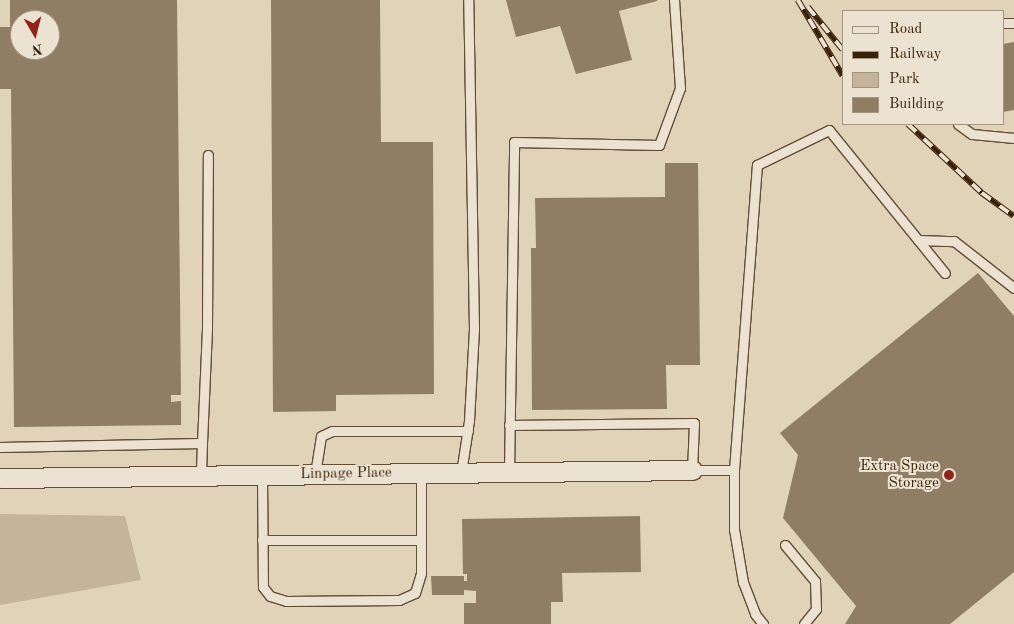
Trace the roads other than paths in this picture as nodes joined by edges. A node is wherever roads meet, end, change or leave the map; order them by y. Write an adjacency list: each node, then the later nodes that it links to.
1 (468, 0): 10 (lane)
2 (674, 0): 9 (lane)
3 (959, 125): 4 (lane)
4 (1014, 138)
5 (208, 155): 11 (lane)
6 (918, 240): 7 (lane); 8 (lane); 14 (lane)
7 (945, 273)
8 (1014, 288)
9 (509, 425): 13 (lane); 16 (lane)
10 (468, 431): 15 (lane); 18 (lane)
11 (202, 443): 12 (lane); 19 (lane)
12 (0, 448)
13 (692, 470): 14 (lane); 16 (street, Linpage Place)
14 (734, 470): 25 (lane)
15 (461, 472): 16 (street, Linpage Place); 17 (street, Linpage Place)
16 (508, 472)
17 (420, 473): 18 (street, Linpage Place); 23 (lane)
18 (315, 474): 20 (street, Linpage Place)
19 (201, 475): 20 (street, Linpage Place); 21 (street, Linpage Place)
20 (262, 475): 22 (lane)
21 (0, 478)
22 (262, 540): 23 (lane); 23 (lane)
23 (421, 540)
24 (785, 545): 26 (lane)
25 (763, 624)
26 (804, 624)

